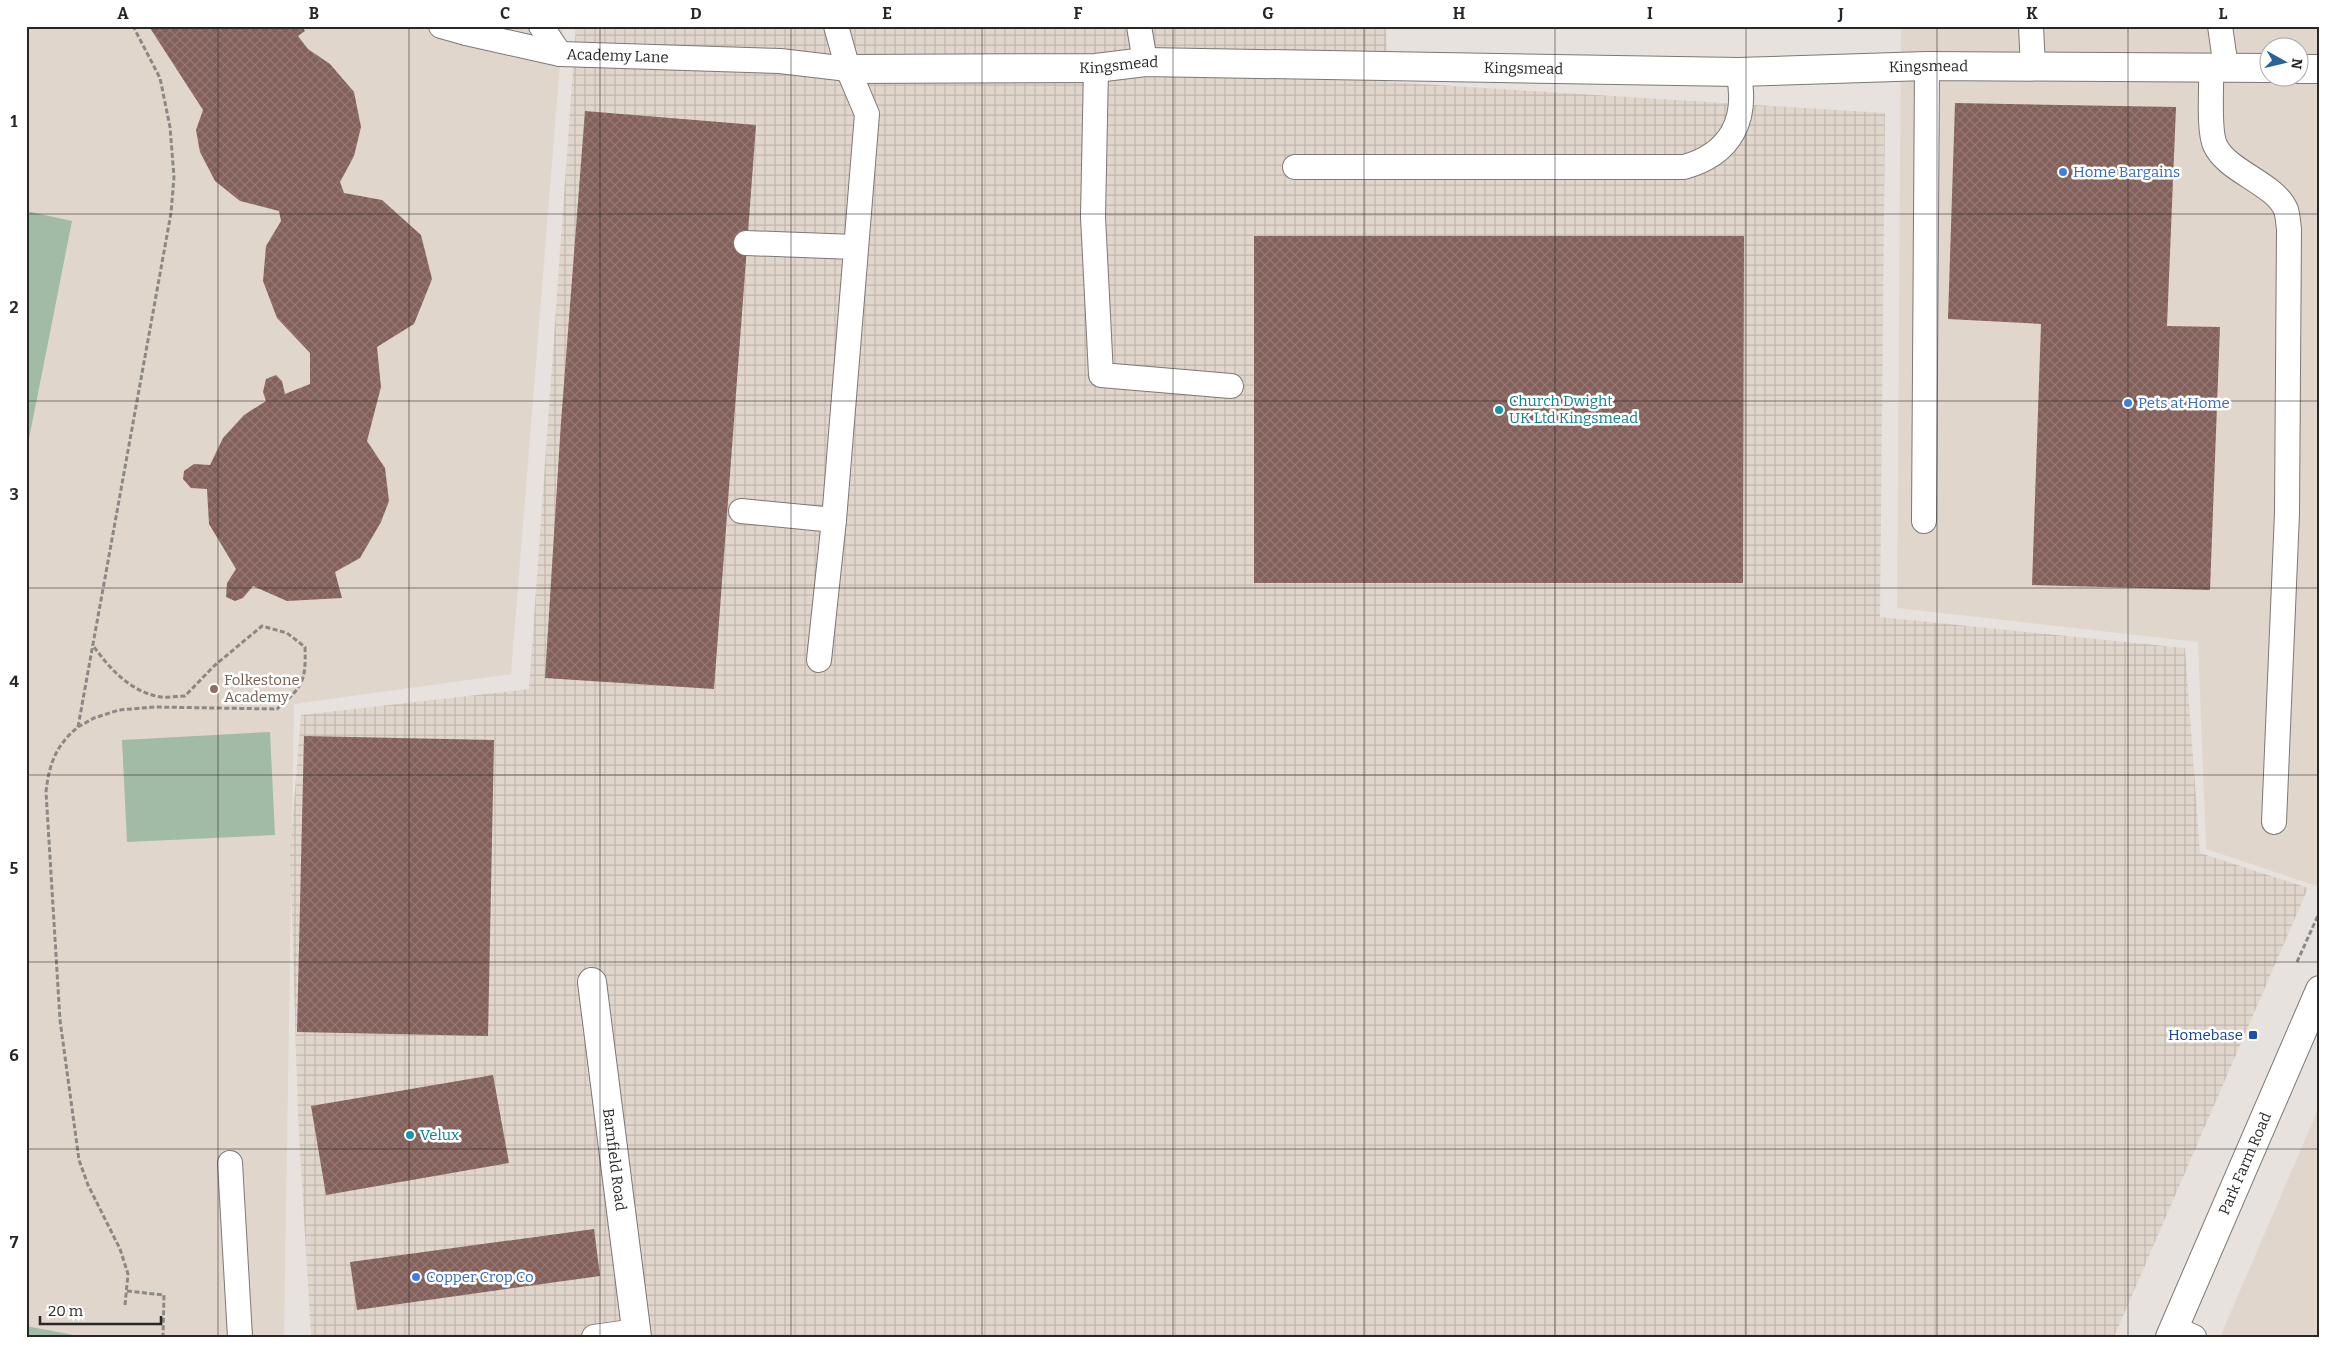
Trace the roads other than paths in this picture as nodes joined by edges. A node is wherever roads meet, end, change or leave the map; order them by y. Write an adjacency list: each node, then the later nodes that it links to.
1 (441, 26): 7 (lane, Academy Lane)
2 (541, 26): 8 (lane)
3 (836, 26): 16 (lane)
4 (1139, 26): 10 (lane)
5 (2032, 26): 12 (lane)
6 (2220, 26): 14 (lane)
7 (465, 30): 8 (lane, Academy Lane)
8 (560, 54): 9 (lane, Academy Lane)
9 (780, 61): 16 (lane, Kingsmead)
10 (1145, 62): 13 (street, Kingsmead); 17 (street, Kingsmead)
11 (1927, 66): 12 (street, Kingsmead); 17 (street, Kingsmead); 24 (lane)
12 (2033, 67): 14 (street, Kingsmead)
13 (1096, 68): 16 (street, Kingsmead); 21 (lane)
14 (2219, 68): 15 (street, Kingsmead); 26 (lane)
15 (2258, 68)
16 (848, 69): 20 (lane)
17 (1738, 72): 18 (lane)
18 (1295, 168)
19 (746, 243): 20 (lane)
20 (855, 247): 23 (lane)
21 (1231, 386)
22 (741, 511): 23 (lane)
23 (834, 520): 25 (lane)
24 (1924, 521)
25 (819, 660)
26 (2274, 822)
27 (592, 982): 30 (street, Barnfield Road)
28 (2320, 990): 31 (street, Park Farm Road)
29 (230, 1163): 32 (lane)
30 (637, 1334): 33 (lane)
31 (2180, 1334)
32 (240, 1337)
33 (594, 1337)

